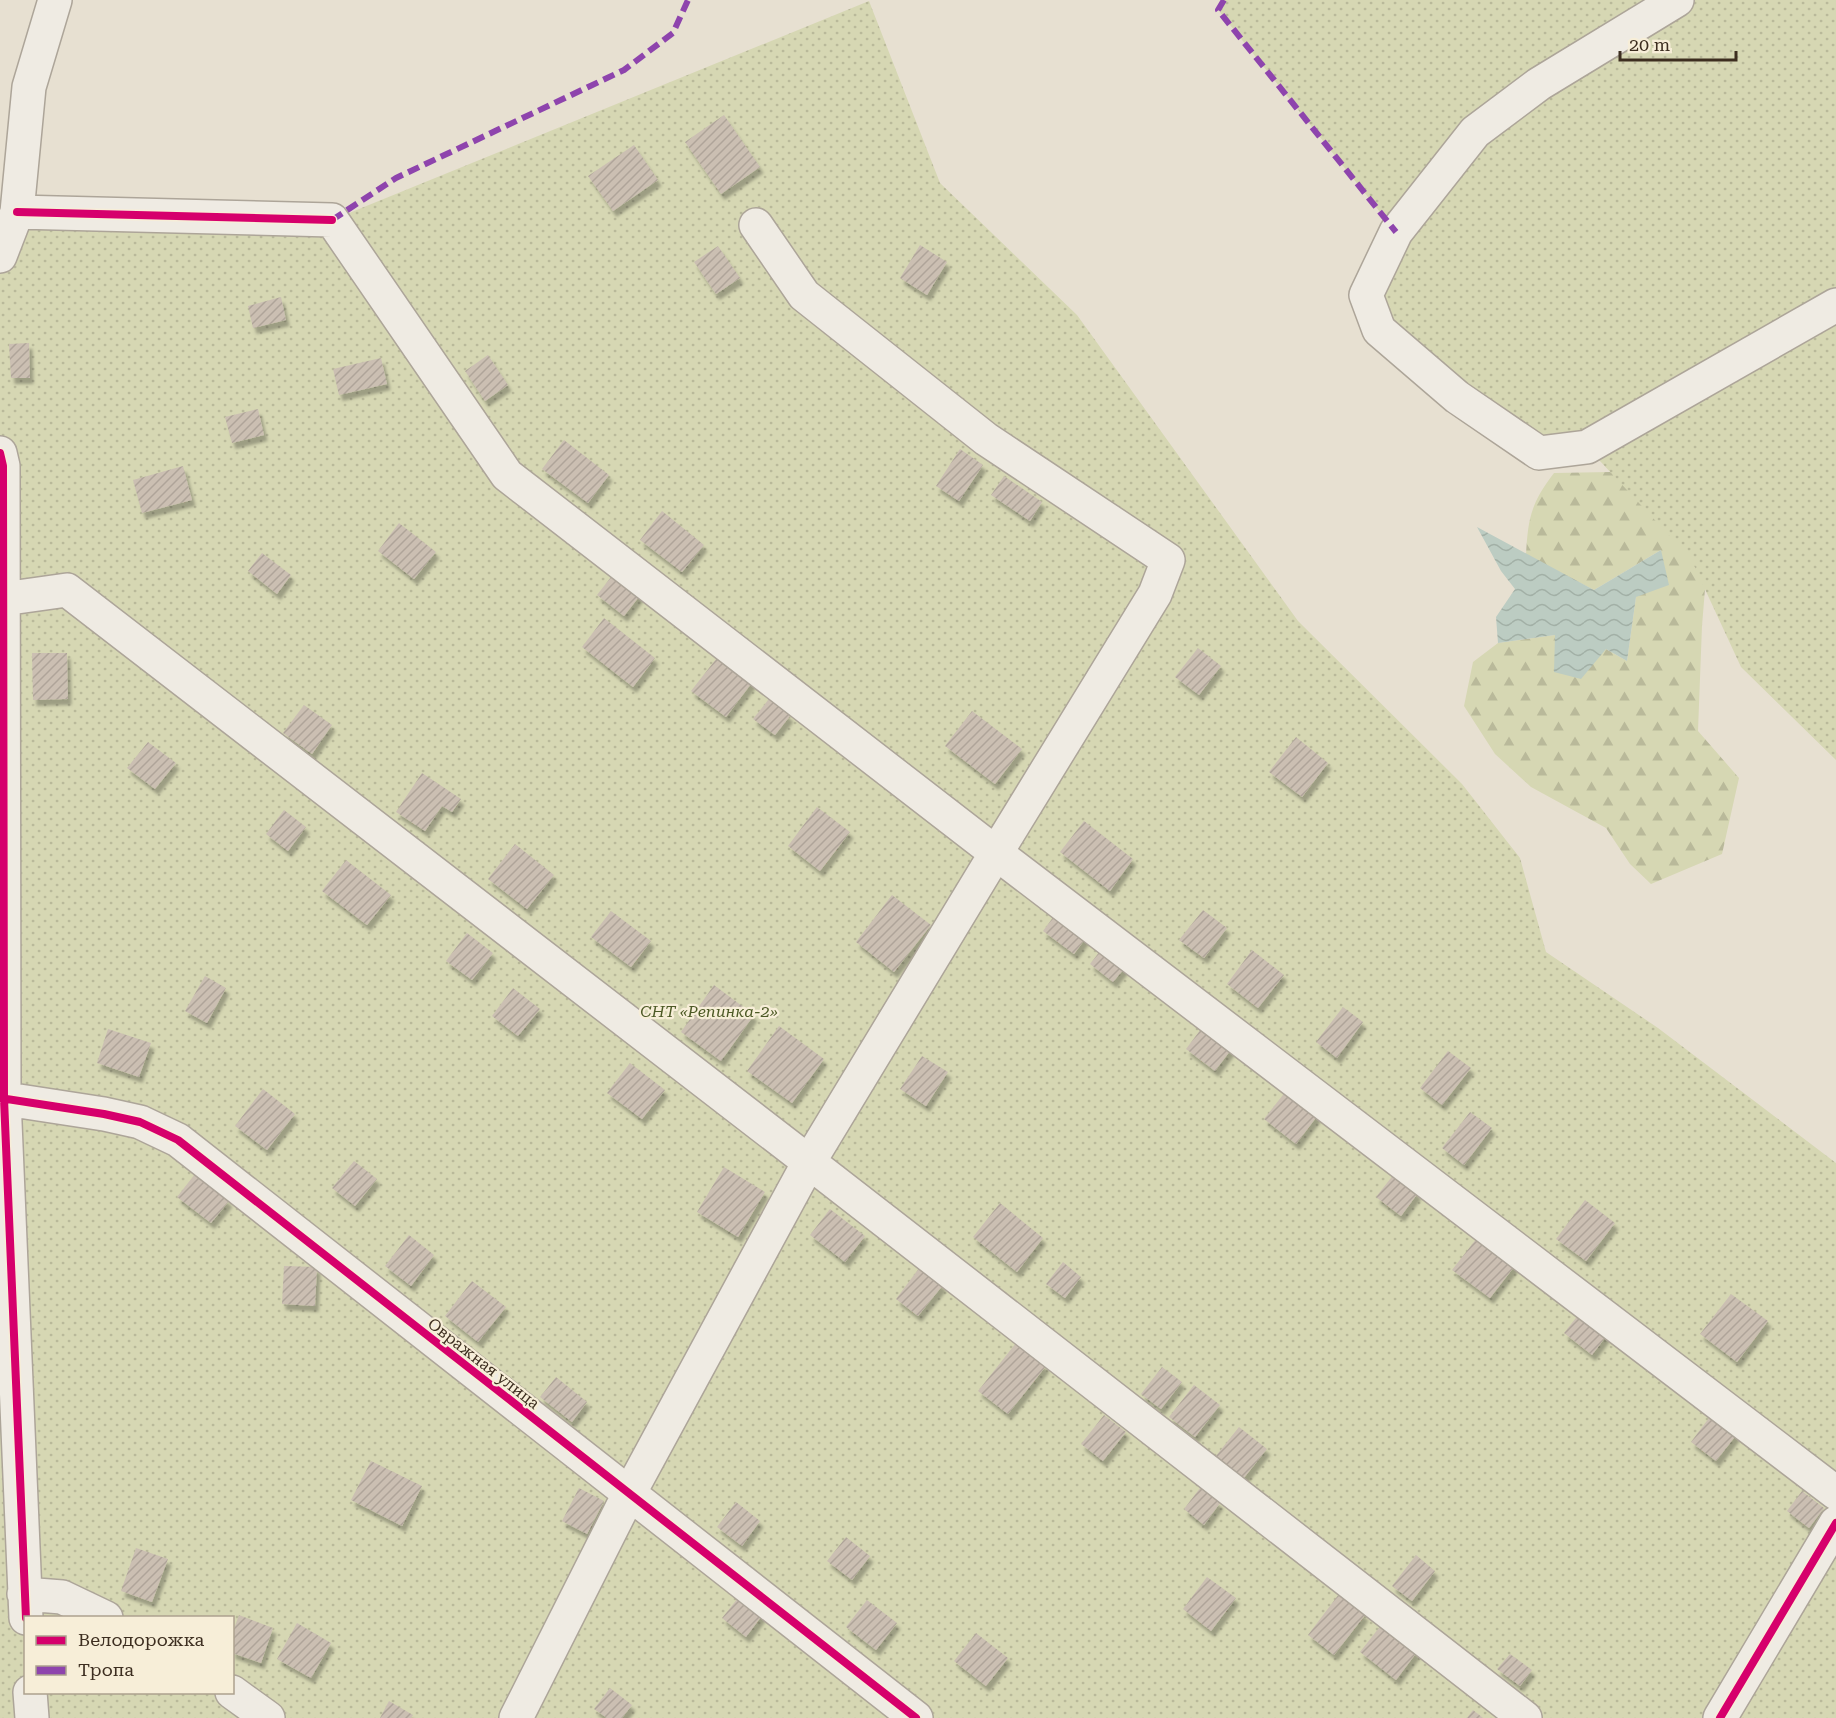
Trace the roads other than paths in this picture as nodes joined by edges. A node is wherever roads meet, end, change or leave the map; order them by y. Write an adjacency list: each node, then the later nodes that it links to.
1 (56, 0): 3 (street)
2 (1677, 0): 6 (street)
3 (17, 212): 5 (street); 9 (street)
4 (756, 225): 9 (street)
5 (0, 256)
6 (1836, 305)
7 (0, 453): 8 (street)
8 (3, 599): 10 (street); 11 (street)
9 (996, 852): 11 (street); 13 (street)
10 (2, 1098): 12 (street, Овражная улица); 15 (street)
11 (809, 1162): 12 (street); 23 (street)
12 (629, 1494): 21 (street); 22 (street, Овражная улица)
13 (1836, 1494)
14 (1836, 1523): 24 (street)
15 (25, 1606): 16 (street)
16 (104, 1616)
17 (234, 1693): 20 (street)
18 (30, 1694): 19 (street)
19 (32, 1718)
20 (268, 1718)
21 (516, 1718)
22 (916, 1718)
23 (1524, 1718)
24 (1720, 1718)

